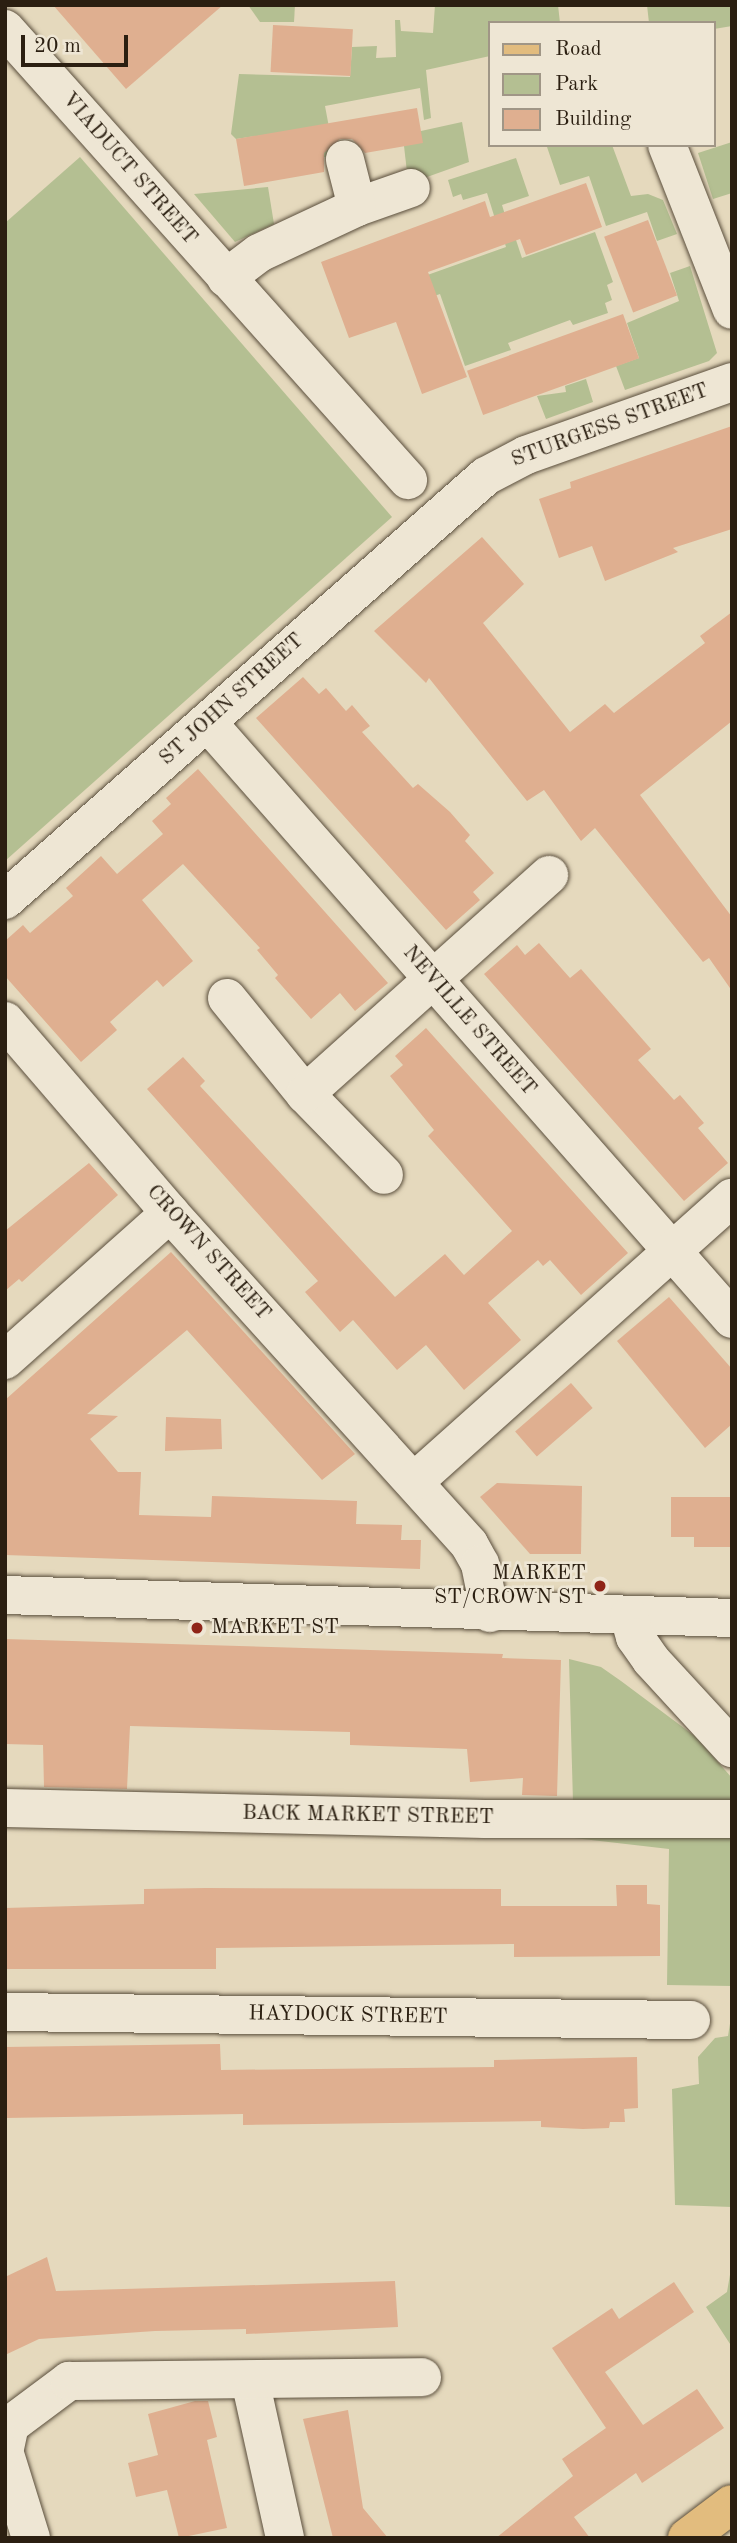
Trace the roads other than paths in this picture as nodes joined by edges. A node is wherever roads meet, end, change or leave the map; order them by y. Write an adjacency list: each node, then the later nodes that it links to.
1 (5, 29): 6 (street, VIADUCT STREET)
2 (668, 147): 7 (street)
3 (345, 160): 5 (street)
4 (411, 188): 5 (street)
5 (357, 207): 6 (street)
6 (226, 278): 9 (street, VIADUCT STREET)
7 (732, 310)
8 (732, 382): 10 (street, STURGESS STREET)
9 (408, 480)
10 (458, 499): 11 (street, ST JOHN STREET)
11 (207, 722): 13 (street, ST JOHN STREET); 14 (street, NEVILLE STREET)
12 (549, 875): 14 (street)
13 (5, 900)
14 (433, 980): 17 (street); 21 (street, NEVILLE STREET)
15 (227, 998): 17 (street)
16 (5, 1021): 20 (street, CROWN STREET)
17 (305, 1094): 18 (street)
18 (384, 1175)
19 (732, 1198): 21 (street)
20 (170, 1213): 23 (street); 24 (street, CROWN STREET)
21 (671, 1251): 22 (street, NEVILLE STREET); 24 (street)
22 (732, 1319)
23 (5, 1360)
24 (415, 1481): 26 (street, CROWN STREET)
25 (5, 1595): 26 (street)
26 (490, 1613): 27 (street)
27 (629, 1616): 28 (street); 29 (street)
28 (732, 1618)
29 (732, 1748)
30 (5, 1808): 31 (street, BACK MARKET STREET)
31 (732, 1819)
32 (5, 2012): 33 (street, HAYDOCK STREET)
33 (691, 2020)
34 (422, 2377): 35 (street)
35 (250, 2381): 36 (street); 39 (street)
36 (5, 2448)
37 (5, 2454): 38 (street)
38 (30, 2538)
39 (285, 2538)

